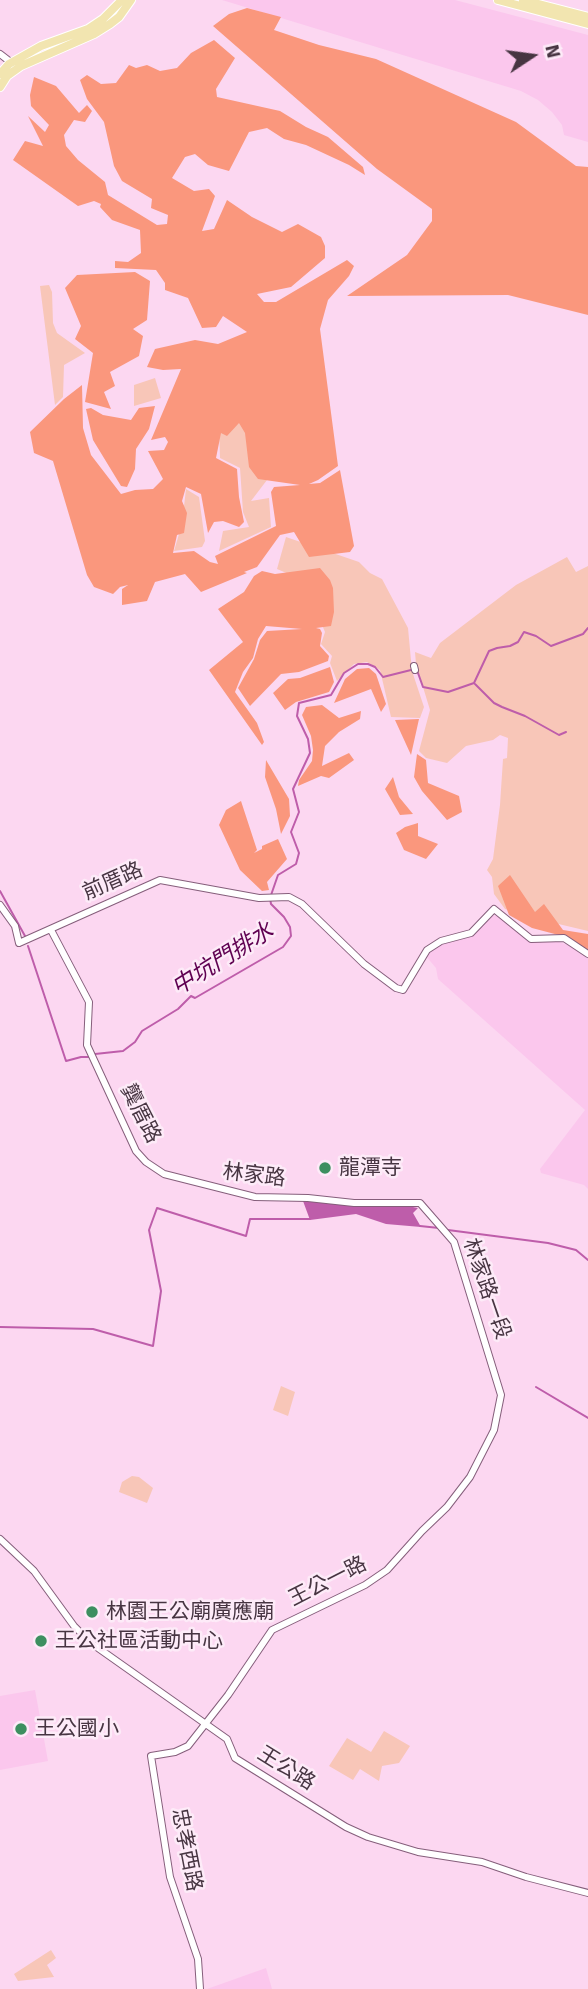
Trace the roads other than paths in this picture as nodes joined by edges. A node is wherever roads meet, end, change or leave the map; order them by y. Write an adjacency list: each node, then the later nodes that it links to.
1 (122, 0): 8 (main road)
2 (131, 0): 8 (main road)
3 (498, 0): 6 (main road)
4 (523, 0): 5 (main road)
5 (588, 17)
6 (588, 24)
7 (0, 54): 8 (street)
8 (5, 72): 9 (main road)
9 (0, 87)
10 (0, 905): 11 (street, 前厝路)
11 (51, 930): 12 (street, 前厝路); 13 (street, 龔厝路)
12 (588, 954)
13 (209, 1187): 14 (street, 林家路)
14 (420, 1203): 15 (street, 林家路一段)
15 (501, 1395): 17 (street, 王公一路)
16 (0, 1539): 17 (street, 王公路)
17 (206, 1724): 18 (street, 王公一路); 19 (street, 王公路)
18 (151, 1756): 20 (street, 忠孝西路)
19 (588, 1893)
20 (200, 1989)

